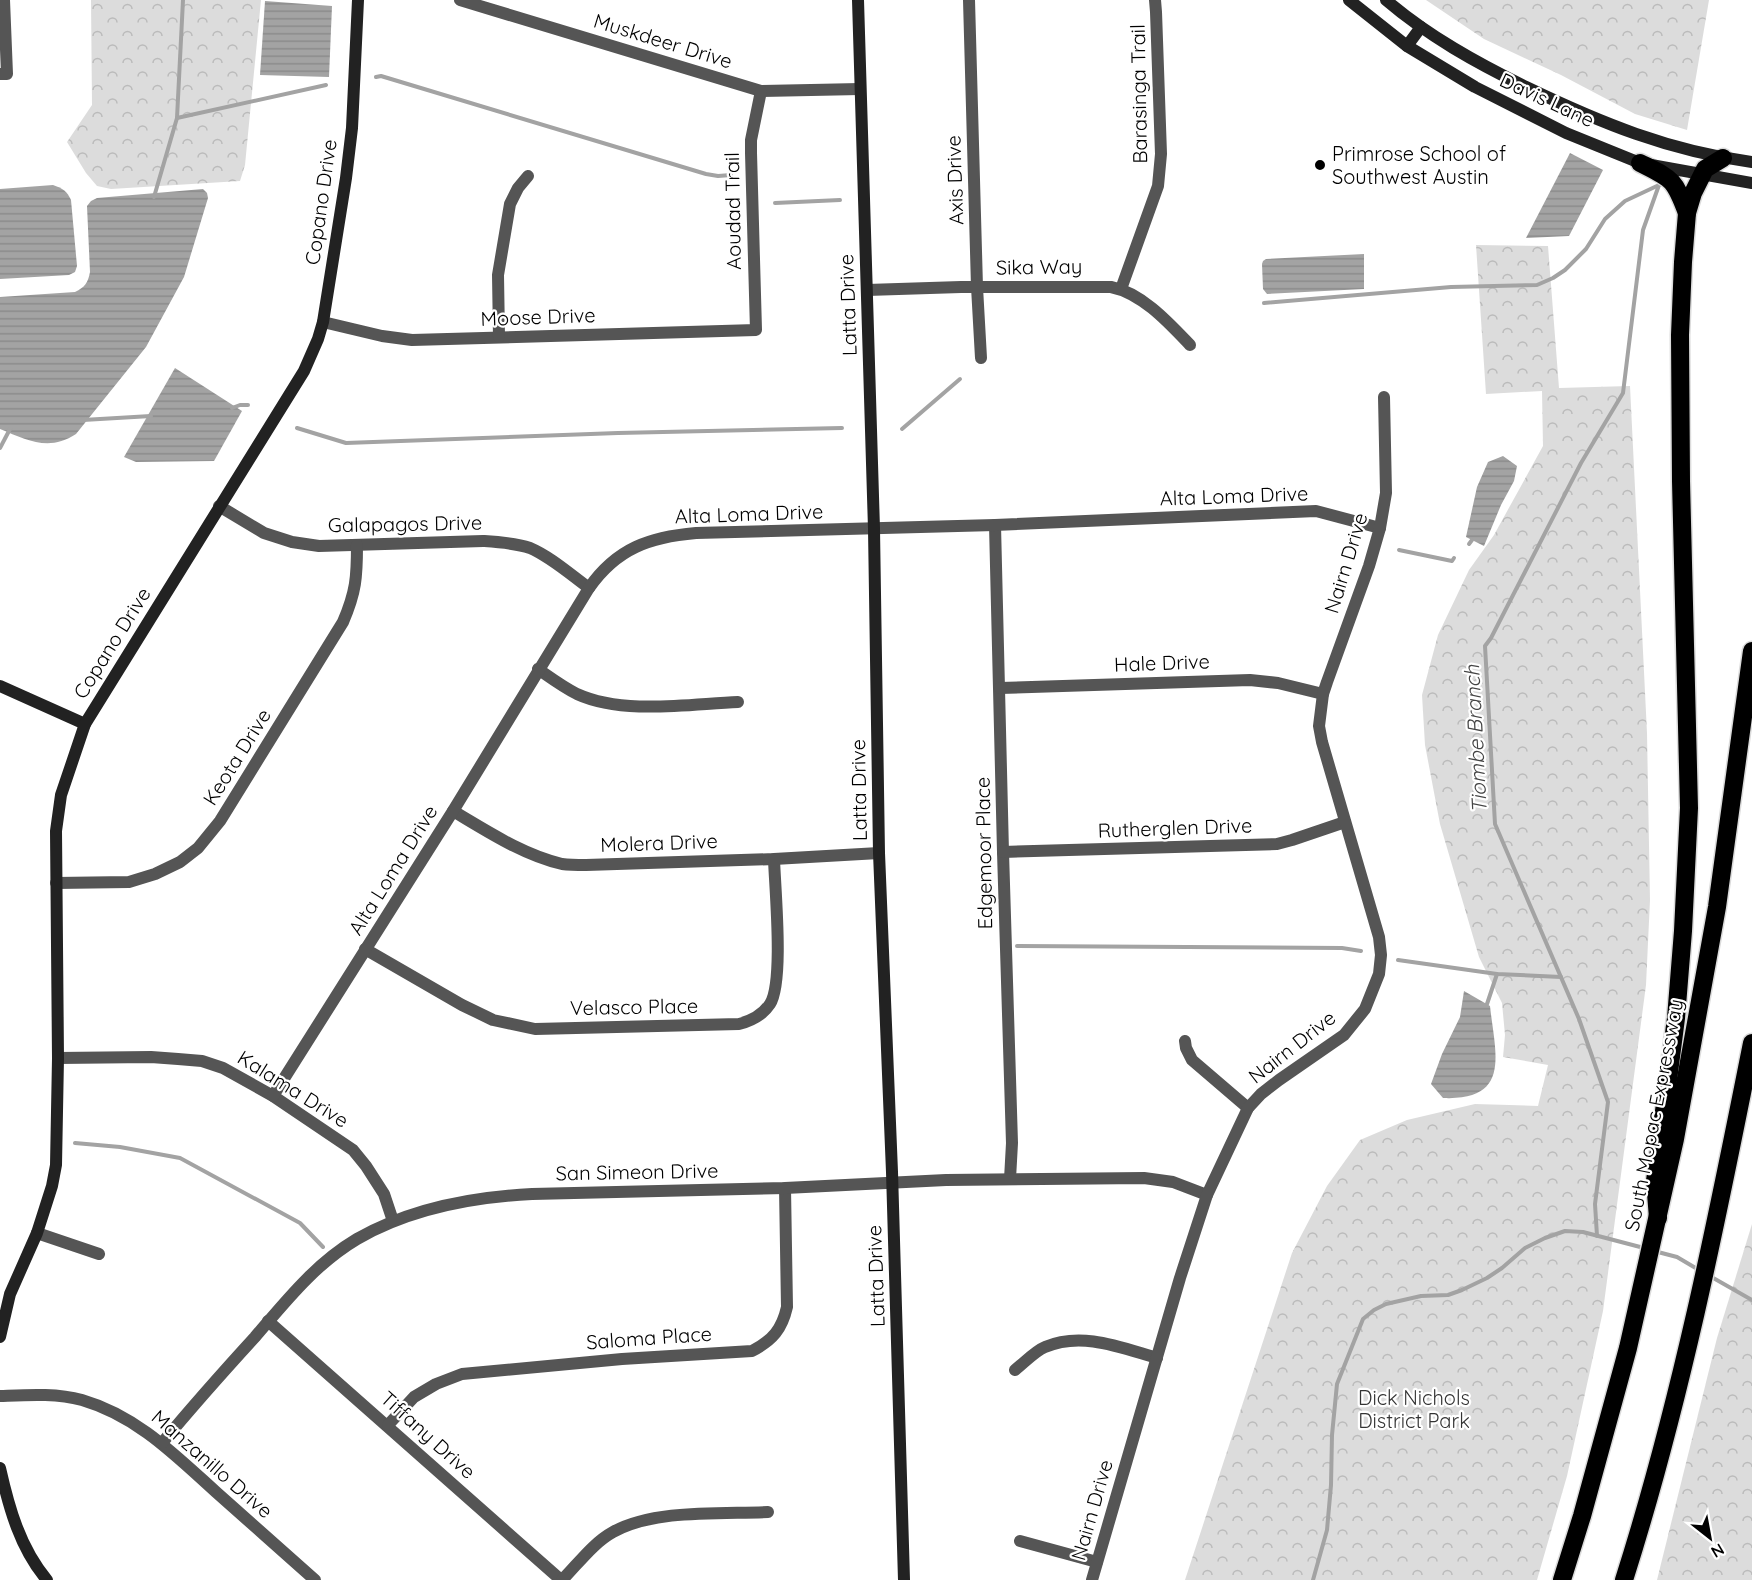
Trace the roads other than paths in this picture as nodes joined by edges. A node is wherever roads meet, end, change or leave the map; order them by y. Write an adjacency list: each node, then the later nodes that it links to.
1 (4, 0): 11 (street)
2 (358, 0): 24 (street, Copano Drive)
3 (460, 0): 13 (street, Muskdeer Drive)
4 (858, 0): 12 (street, Latta Drive)
5 (969, 0): 21 (street, Axis Drive)
6 (1155, 0): 22 (street, Barasinga Trail)
7 (1349, 0): 10 (street, Davis Lane)
8 (1386, 0): 9 (street, Davis Lane)
9 (1420, 27): 10 (street); 14 (street, Davis Lane)
10 (1407, 46): 16 (street, Davis Lane)
11 (0, 74)
12 (860, 89): 13 (street, Muskdeer Drive); 23 (street, Latta Drive)
13 (761, 91): 25 (street, Aoudad Trail)
14 (1723, 158): 15 (street, Davis Lane); 17 (highway)
15 (1752, 162)
16 (1640, 163): 17 (street, Davis Lane); 20 (highway)
17 (1701, 175): 19 (street, Davis Lane); 20 (highway)
18 (528, 176): 26 (street)
19 (1752, 183)
20 (1687, 213): 57 (highway)
21 (977, 287): 22 (street, Sika Way); 23 (street, Sika Way); 28 (street, Axis Drive)
22 (1121, 289): 27 (street, Sika Way)
23 (867, 290): 33 (street, Latta Drive)
24 (323, 322): 26 (street, Moose Drive); 30 (street, Copano Drive)
25 (756, 330): 26 (street, Moose Drive)
26 (499, 337)
27 (1190, 345)
28 (981, 358)
29 (1384, 397): 32 (street, Nairn Drive)
30 (219, 506): 34 (street, Galapagos Drive); 42 (street, Copano Drive)
31 (995, 525): 32 (street, Alta Loma Drive); 33 (street, Alta Loma Drive); 39 (street, Edgemoor Place)
32 (1380, 528): 40 (street, Nairn Drive)
33 (874, 529): 35 (street, Alta Loma Drive); 46 (street, Latta Drive)
34 (357, 545): 35 (street, Galapagos Drive); 48 (street, Keota Drive)
35 (589, 588): 37 (street, Alta Loma Drive)
36 (1752, 651): 57 (highway, South Mopac Expressway)
37 (538, 669): 41 (street); 43 (street, Alta Loma Drive)
38 (0, 686): 42 (street)
39 (1000, 688): 40 (street, Hale Drive); 45 (street, Edgemoor Place)
40 (1323, 694): 44 (street, Nairn Drive)
41 (738, 702)
42 (85, 724): 48 (street, Copano Drive)
43 (453, 810): 47 (street, Molera Drive); 49 (street, Alta Loma Drive)
44 (1345, 822): 45 (street, Rutherglen Drive); 54 (street, Nairn Drive)
45 (1003, 852): 55 (street, Edgemoor Place)
46 (879, 853): 47 (street, Molera Drive); 56 (street, Latta Drive)
47 (774, 859): 49 (street, Velasco Place)
48 (56, 883): 52 (street, Copano Drive)
49 (365, 949): 53 (street, Alta Loma Drive)
50 (1185, 1041): 54 (street)
51 (1752, 1043): 80 (highway)
52 (58, 1058): 53 (street, Kalama Drive); 61 (street, Copano Drive)
53 (273, 1096): 60 (street, Kalama Drive)
54 (1248, 1108): 59 (street, Nairn Drive)
55 (1010, 1179): 56 (street, San Simeon Drive); 59 (street, San Simeon Drive)
56 (893, 1184): 58 (street, San Simeon Drive); 77 (street, Latta Drive)
57 (1659, 1186): 79 (highway, South Mopac Expressway)
58 (785, 1188): 60 (street, San Simeon Drive); 68 (street, Saloma Place)
59 (1207, 1195): 65 (street, Nairn Drive)
60 (393, 1221): 63 (street, San Simeon Drive)
61 (37, 1233): 62 (street); 64 (street, Copano Drive)
62 (99, 1254)
63 (268, 1321): 68 (street, Tiffany Drive); 69 (street, San Simeon Drive)
64 (0, 1337)
65 (1157, 1358): 66 (street); 73 (street, Nairn Drive)
66 (1015, 1370)
67 (0, 1396): 69 (street, Manzanillo Drive)
68 (387, 1425): 76 (street, Tiffany Drive)
69 (162, 1443): 75 (street, Manzanillo Drive)
70 (0, 1468): 74 (street)
71 (768, 1512): 76 (street)
72 (1020, 1541): 73 (street)
73 (1097, 1562): 78 (street, Nairn Drive)
74 (40, 1578)
75 (315, 1580)
76 (562, 1580)
77 (904, 1580)
78 (1092, 1580)
79 (1562, 1580)
80 (1624, 1580)

